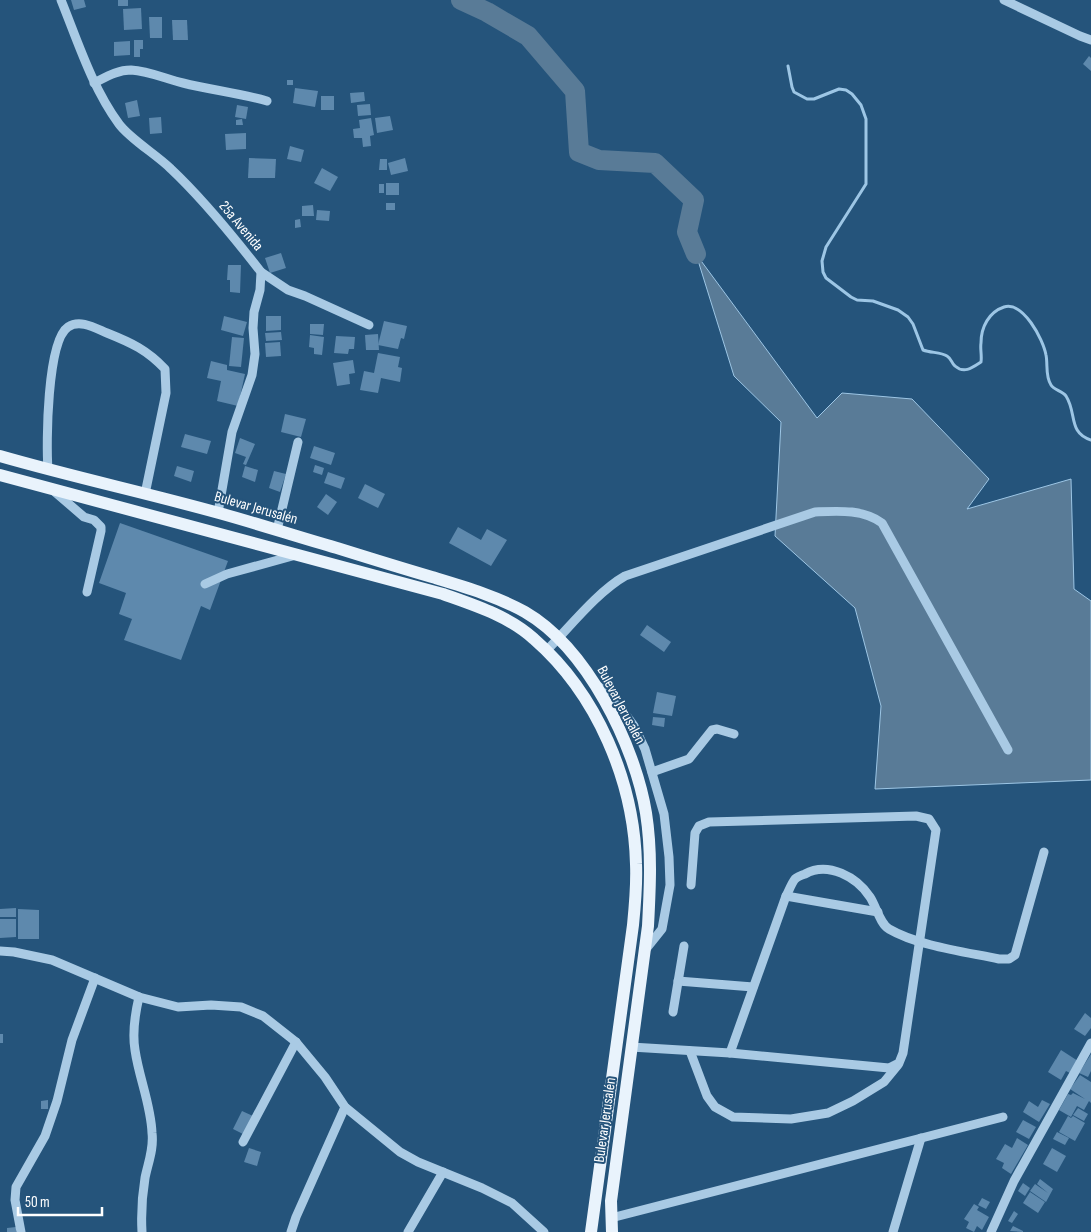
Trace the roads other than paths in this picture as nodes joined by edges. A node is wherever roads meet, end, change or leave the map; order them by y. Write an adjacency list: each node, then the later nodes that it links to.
1 (61, 0): 4 (street, 25a Avenida)
2 (1004, 0): 3 (street)
3 (1091, 40)
4 (94, 83): 5 (street); 6 (street, 25a Avenida)
5 (267, 100)
6 (261, 272): 7 (street); 16 (street, 25a Avenida)
7 (369, 325)
8 (298, 442): 17 (street)
9 (0, 456): 10 (main road, Bulevar Jerusalén)
10 (48, 470): 15 (main road, Bulevar Jerusalén); 15 (street)
11 (0, 475): 13 (main road, Bulevar Jerusalén)
12 (0, 482): 13 (street)
13 (27, 483): 14 (main road, Bulevar Jerusalén)
14 (53, 490): 18 (main road, Bulevar Jerusalén); 20 (street)
15 (145, 494): 16 (main road, Bulevar Jerusalén)
16 (218, 513): 17 (main road, Bulevar Jerusalén)
17 (277, 530): 21 (main road, Bulevar Jerusalén)
18 (296, 555): 19 (street); 22 (main road, Bulevar Jerusalén)
19 (205, 584)
20 (87, 592)
21 (559, 638): 22 (street); 23 (main road, Bulevar Jerusalén); 25 (street)
22 (546, 651): 57 (main road, Bulevar Jerusalén)
23 (594, 683): 26 (street); 34 (main road, Bulevar Jerusalén)
24 (734, 734): 26 (street)
25 (1008, 750)
26 (652, 772): 34 (street)
27 (1044, 852): 31 (street)
28 (691, 884): 31 (street)
29 (786, 896): 30 (street); 30 (street); 37 (street)
30 (878, 912): 31 (street)
31 (918, 941): 45 (street)
32 (684, 946): 36 (street)
33 (0, 951): 35 (street)
34 (644, 952): 42 (main road, Bulevar Jerusalén)
35 (96, 978): 38 (street); 52 (street)
36 (678, 981): 37 (street); 39 (street)
37 (753, 988): 44 (street)
38 (139, 997): 40 (street); 53 (street)
39 (673, 1012)
40 (296, 1042): 46 (street); 49 (street)
41 (1091, 1043): 60 (street)
42 (631, 1047): 43 (street); 51 (main road, Bulevar Jerusalén)
43 (690, 1051): 44 (street); 45 (street)
44 (730, 1053): 45 (street)
45 (899, 1063)
46 (345, 1107): 50 (street); 54 (street)
47 (1002, 1118): 48 (street)
48 (921, 1138): 51 (street); 59 (street)
49 (243, 1142)
50 (443, 1172): 55 (street); 56 (street)
51 (611, 1218): 58 (main road, Bulevar Jerusalén)
52 (22, 1232)
53 (142, 1232)
54 (291, 1232)
55 (408, 1232)
56 (544, 1232)
57 (591, 1232)
58 (612, 1232)
59 (893, 1232)
60 (991, 1232)

